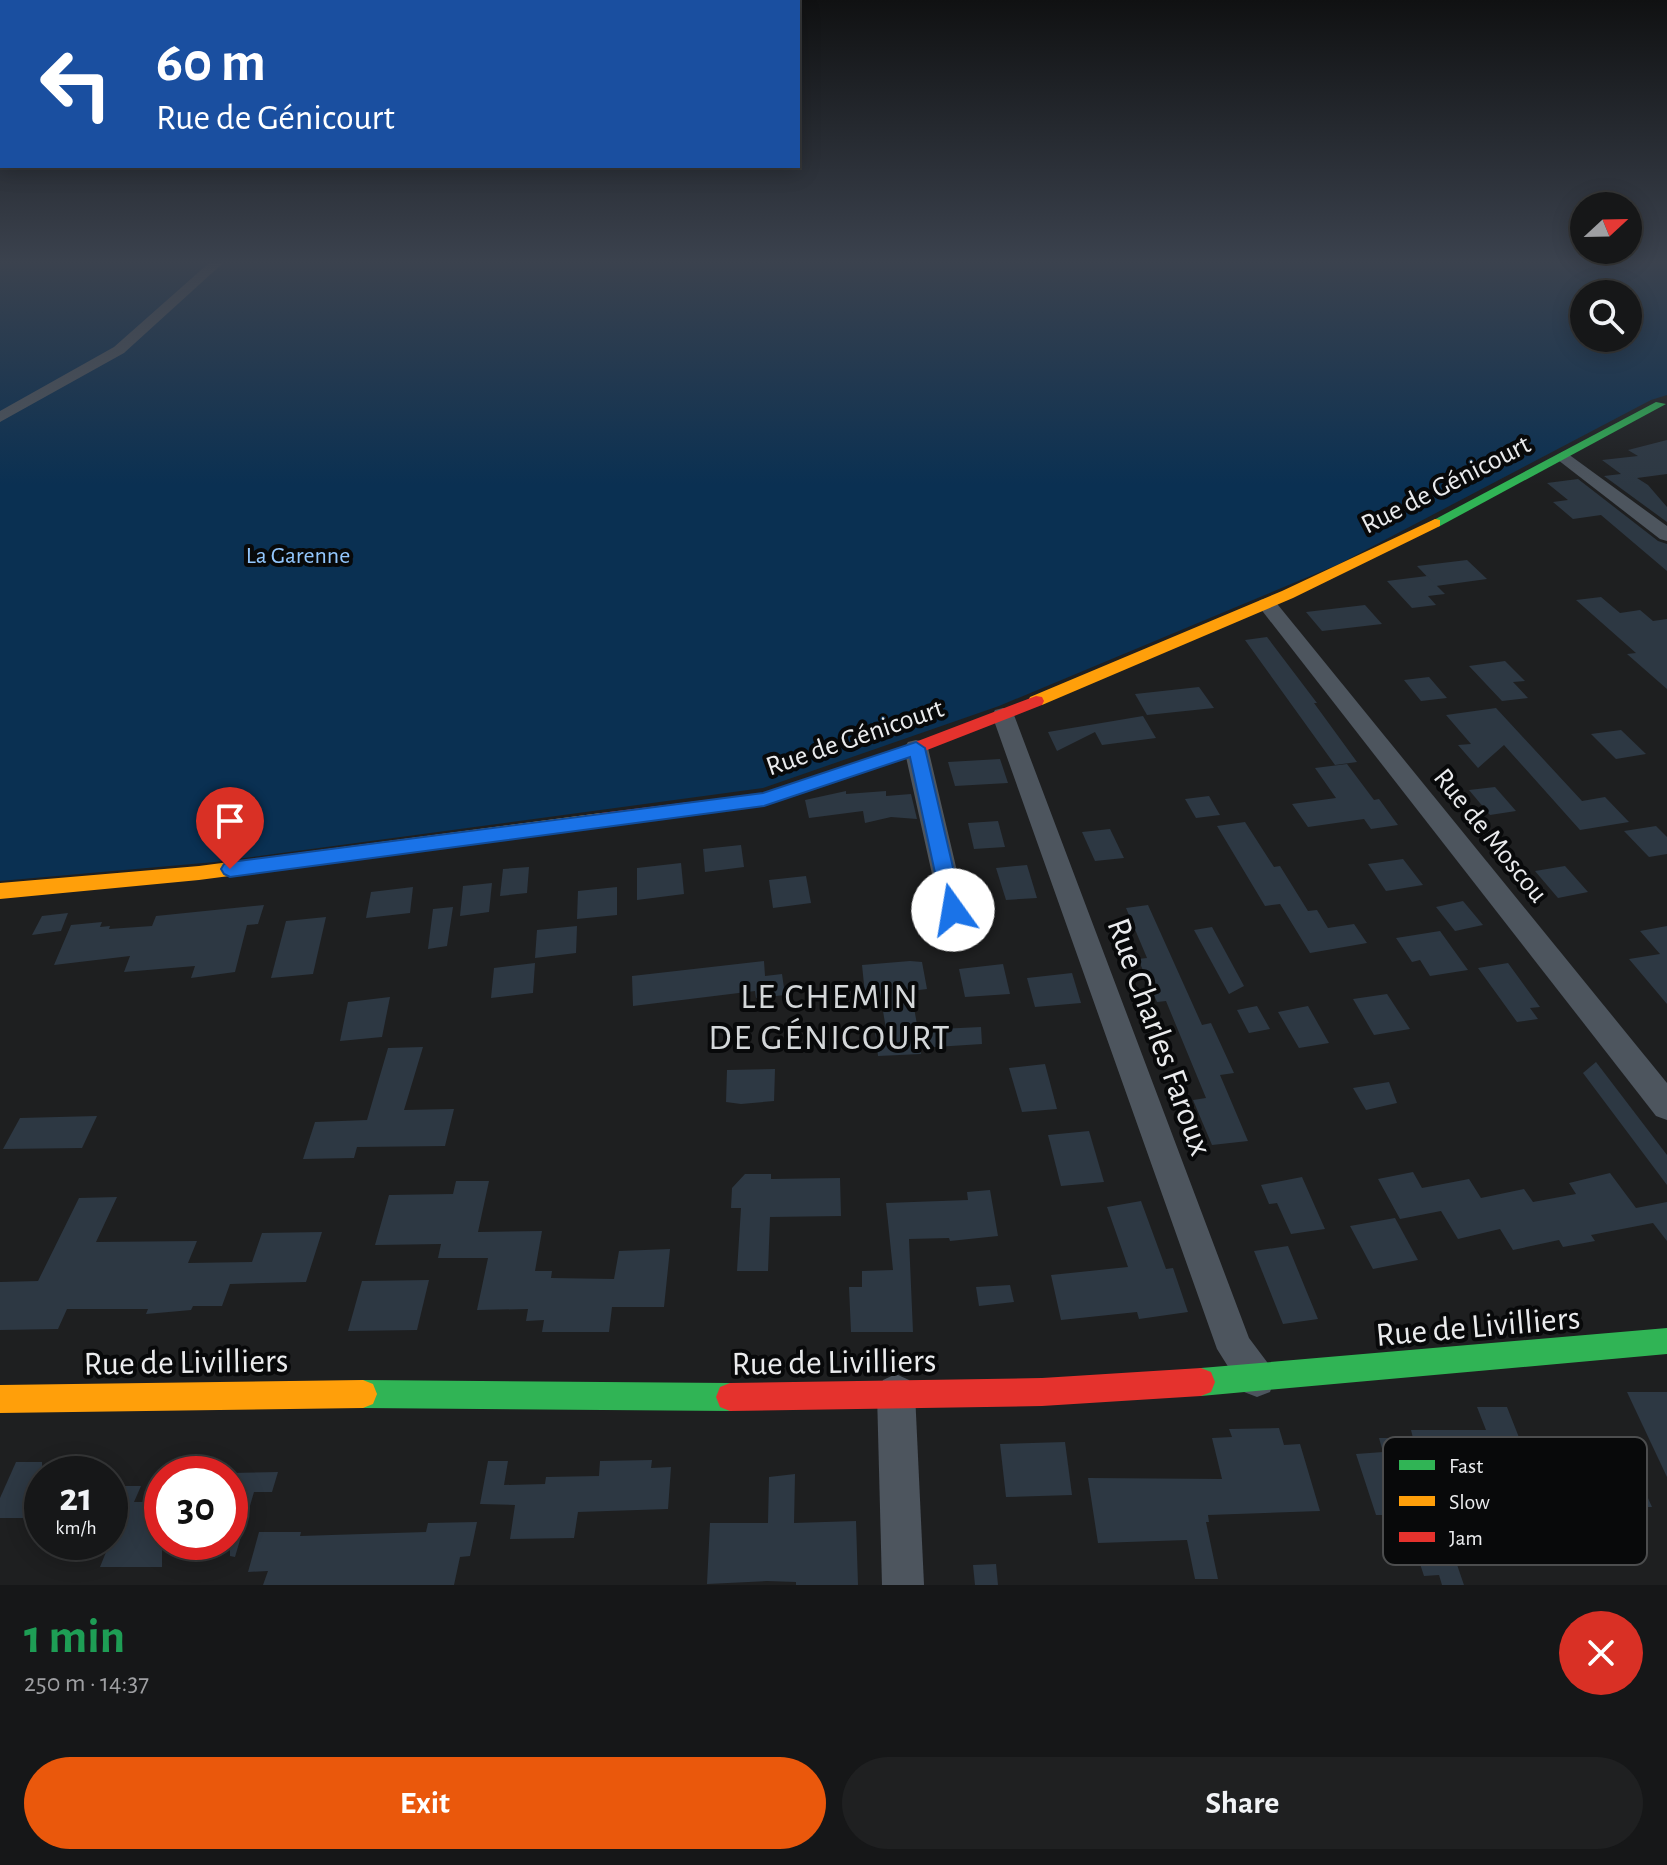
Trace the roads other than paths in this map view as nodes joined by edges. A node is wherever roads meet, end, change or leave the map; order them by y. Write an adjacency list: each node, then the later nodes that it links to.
1 (134, 337): 3 (street)
2 (1660, 404): 4 (street, Rue de Génicourt)
3 (0, 417)
4 (1564, 456): 5 (street); 6 (street, Rue de Génicourt)
5 (1667, 535)
6 (1267, 604): 7 (street, Rue de Génicourt); 11 (street, Rue de Moscou)
7 (1003, 715): 8 (street, Rue de Génicourt); 13 (street, Rue Charles Faroux)
8 (916, 748): 9 (street, Rue de Génicourt); 10 (street)
9 (0, 891)
10 (974, 930)
11 (1667, 1106)
12 (1667, 1341): 13 (street, Rue de Livilliers)
13 (1257, 1379): 14 (street, Rue de Livilliers)
14 (896, 1393): 15 (street, Rue de Livilliers); 16 (street)
15 (0, 1399)
16 (903, 1585)

